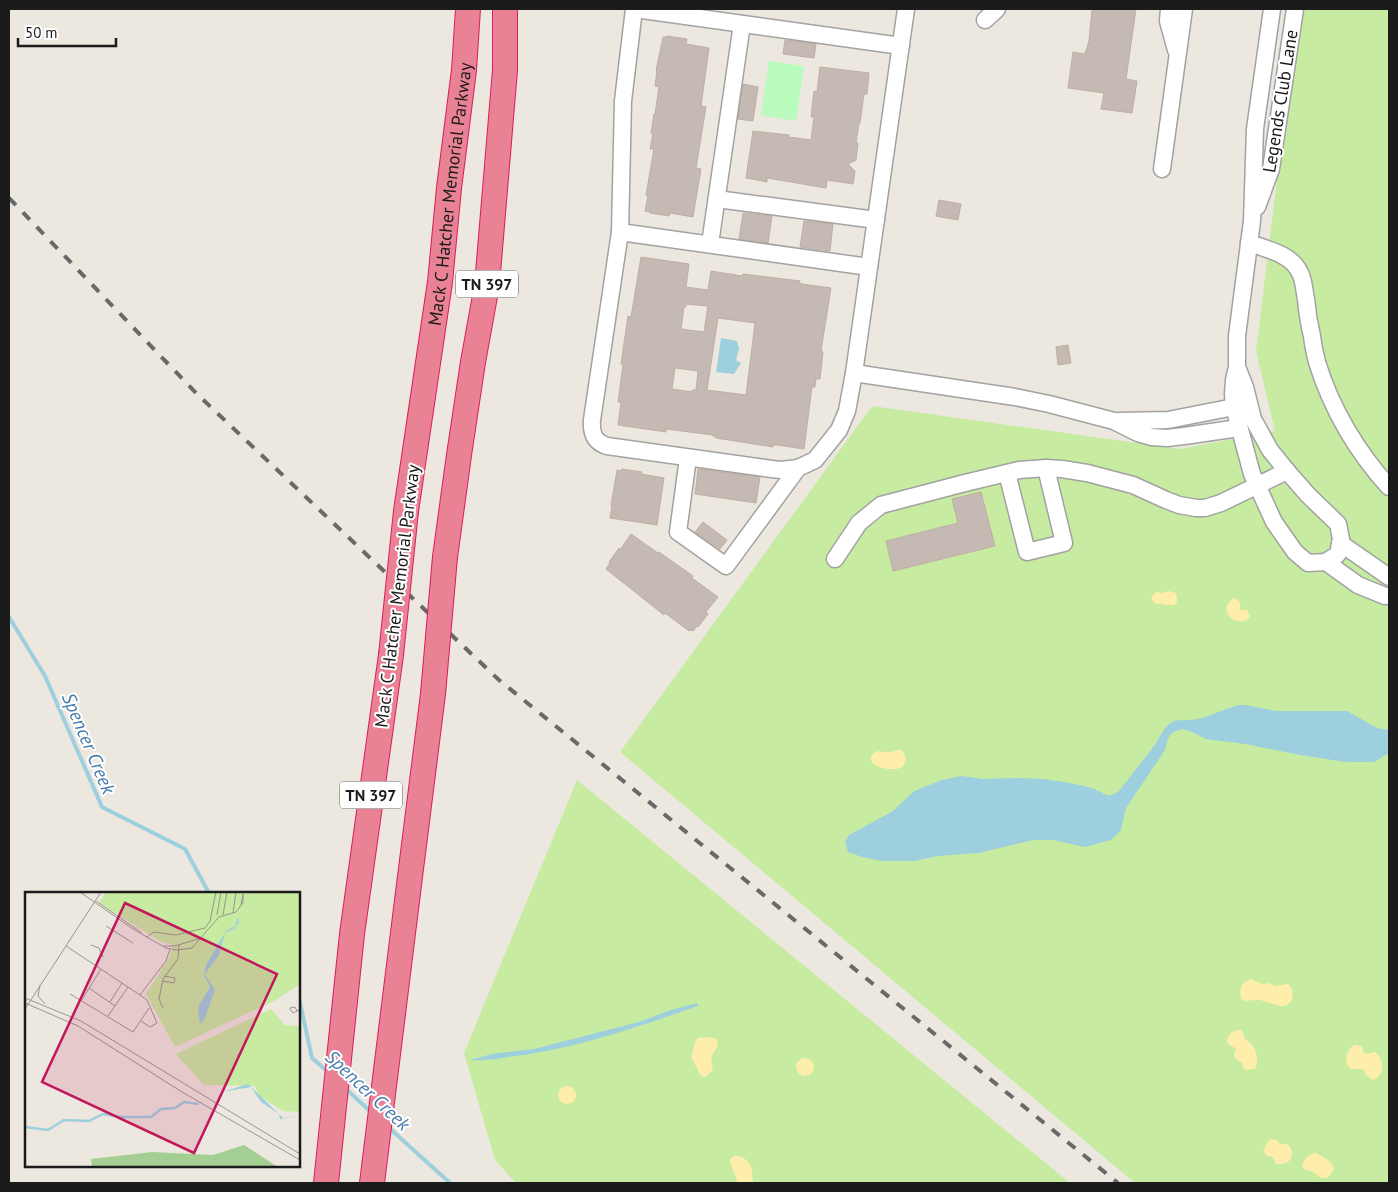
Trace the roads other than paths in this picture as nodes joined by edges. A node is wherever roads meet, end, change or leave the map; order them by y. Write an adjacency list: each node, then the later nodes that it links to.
1 (468, 9): 39 (highway, Mack C Hatcher Memorial Parkway / TN 397, bridge)
2 (505, 9): 40 (highway, TN 397, bridge)
3 (635, 9): 11 (street); 18 (street)
4 (906, 9): 12 (street)
5 (997, 9): 10 (street)
6 (1169, 9): 13 (street)
7 (1184, 9): 13 (street)
8 (1272, 9): 17 (street, Legends Club Lane)
9 (1295, 9): 17 (street, Legends Club Lane)
10 (985, 20)
11 (742, 24): 12 (street); 15 (street)
12 (900, 46): 16 (street)
13 (1178, 56): 14 (street)
14 (1162, 169)
15 (717, 199): 16 (street); 20 (street)
16 (876, 220): 21 (street)
17 (1252, 221): 19 (street, Legends Club Lane)
18 (620, 232): 20 (street); 27 (street)
19 (1249, 243): 22 (street, Legends Club Lane); 33 (street)
20 (710, 244): 21 (street)
21 (869, 267): 23 (street)
22 (1237, 367): 24 (street, Legends Club Lane); 30 (street, Legends Club Lane)
23 (854, 373): 25 (street); 28 (street)
24 (1234, 407): 25 (street); 26 (street, Legends Club Lane)
25 (1114, 421): 26 (street)
26 (1239, 428): 32 (street, Legends Club Lane)
27 (688, 458): 28 (street); 28 (street)
28 (798, 468)
29 (1046, 468): 31 (street); 31 (street); 32 (street)
30 (1287, 471): 32 (street); 34 (street, Legends Club Lane)
31 (1007, 473): 35 (street)
32 (1257, 486): 36 (street, Legends Club Lane)
33 (1389, 487)
34 (1340, 543): 36 (street); 37 (street)
35 (835, 559)
36 (1326, 562): 38 (street, Legends Club Lane)
37 (1389, 577)
38 (1389, 596)
39 (326, 1183)
40 (372, 1183)

